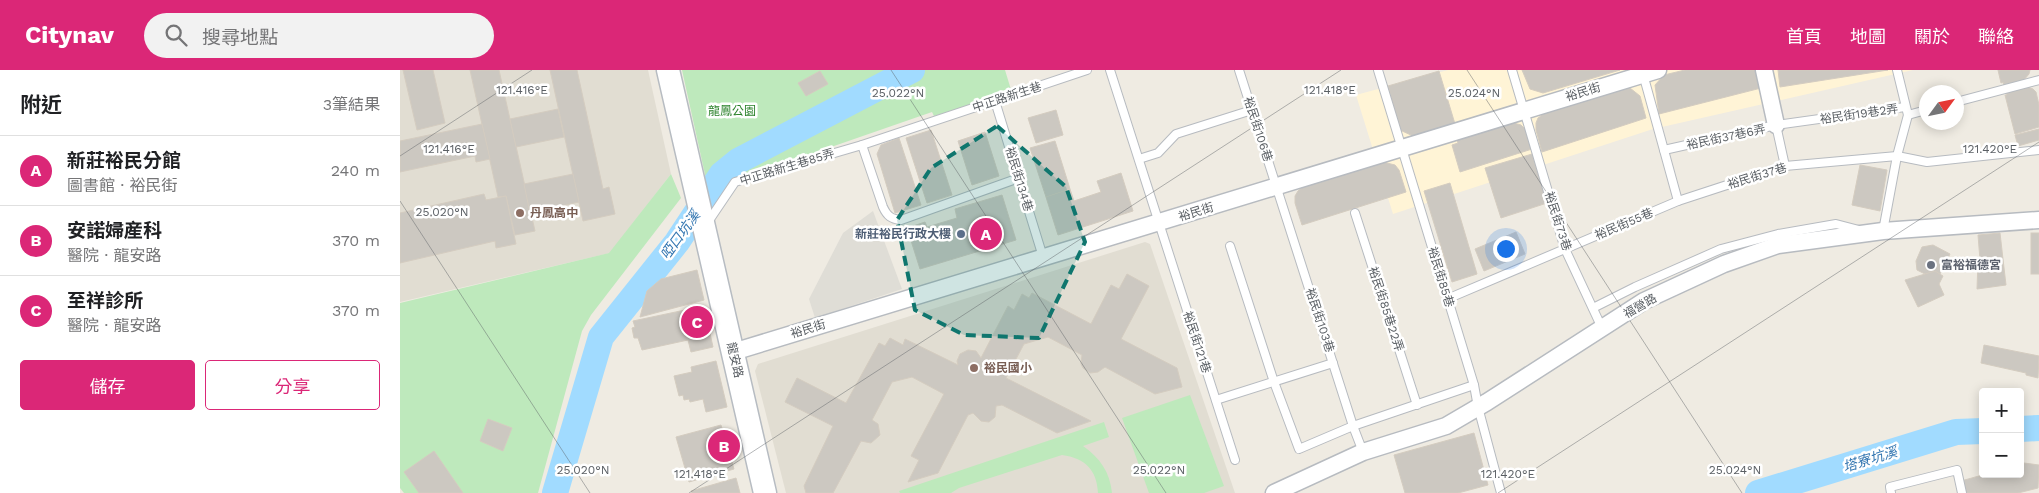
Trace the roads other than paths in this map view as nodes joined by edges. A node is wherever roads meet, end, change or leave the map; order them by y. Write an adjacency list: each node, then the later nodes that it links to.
1 (668, 70): 31 (street, 龍安路)
2 (1088, 70): 12 (lane, 中正路新生巷)
3 (1110, 70): 23 (lane)
4 (1240, 70): 13 (lane, 裕民街106巷)
5 (1378, 70): 19 (lane, 裕民街85巷)
6 (1512, 70): 14 (lane, 裕民街73巷)
7 (1764, 70): 17 (street)
8 (1897, 70): 16 (lane)
9 (1647, 71): 14 (street, 裕民街); 20 (lane)
10 (2039, 80): 11 (lane)
11 (1964, 100)
12 (995, 101): 18 (lane, 中正路新生巷); 25 (lane, 裕民街134巷)
13 (1252, 110): 23 (lane); 26 (lane, 裕民街106巷)
14 (1524, 110): 19 (street, 裕民街); 34 (lane, 裕民街73巷)
15 (1919, 110): 16 (lane)
16 (1907, 111): 17 (lane, 裕民街19巷2弄); 22 (lane, 裕民街19巷2弄)
17 (1776, 125): 20 (lane, 裕民街37巷6弄); 24 (lane, 裕民街37巷6弄)
18 (862, 145): 25 (lane); 31 (lane, 中正路新生巷85弄)
19 (1402, 148): 26 (street, 裕民街); 36 (lane, 裕民街85巷)
20 (1664, 150): 27 (lane)
21 (2039, 150): 22 (lane, 裕民街37巷)
22 (1897, 156): 24 (lane, 裕民街37巷); 32 (lane, 裕民街19巷2弄)
23 (1138, 159): 30 (lane, 裕民街121巷)
24 (1785, 166): 27 (lane, 裕民街37巷)
25 (1019, 178): 35 (lane, 裕民街134巷)
26 (1277, 187): 30 (street, 裕民街); 40 (lane, 裕民街103巷)
27 (1678, 201): 34 (lane, 裕民街55巷)
28 (1355, 213): 44 (lane, 裕民街85巷22弄)
29 (2039, 220): 32 (street, 福營路)
30 (1158, 223): 35 (street, 裕民街); 43 (lane, 裕民街121巷)
31 (704, 226): 39 (street, 龍安路)
32 (1875, 232): 37 (lane); 38 (street, 福營路)
33 (1230, 246): 41 (lane)
34 (1565, 249): 36 (lane, 裕民街55巷); 37 (lane, 裕民街73巷)
35 (1043, 257): 39 (street, 裕民街)
36 (1447, 299): 42 (lane, 裕民街85巷)
37 (1593, 308): 38 (lane, 裕民街73巷)
38 (1602, 328): 45 (street, 福營路)
39 (733, 352): 51 (street, 龍安路)
40 (1333, 363): 41 (lane); 46 (lane, 裕民街103巷)
41 (1274, 382): 43 (lane); 46 (lane)
42 (1474, 385): 44 (lane); 45 (lane, 裕民街85巷)
43 (1216, 400): 48 (lane, 裕民街121巷)
44 (1417, 405): 46 (lane)
45 (1478, 407): 47 (street, 福營路); 49 (lane, 裕民街85巷)
46 (1353, 426): 47 (lane, 裕民街103巷)
47 (1363, 452): 52 (street, 福營路)
48 (1235, 460)
49 (1501, 490)
50 (1891, 490): 53 (lane)
51 (765, 493)
52 (1274, 493)
53 (1962, 493)

